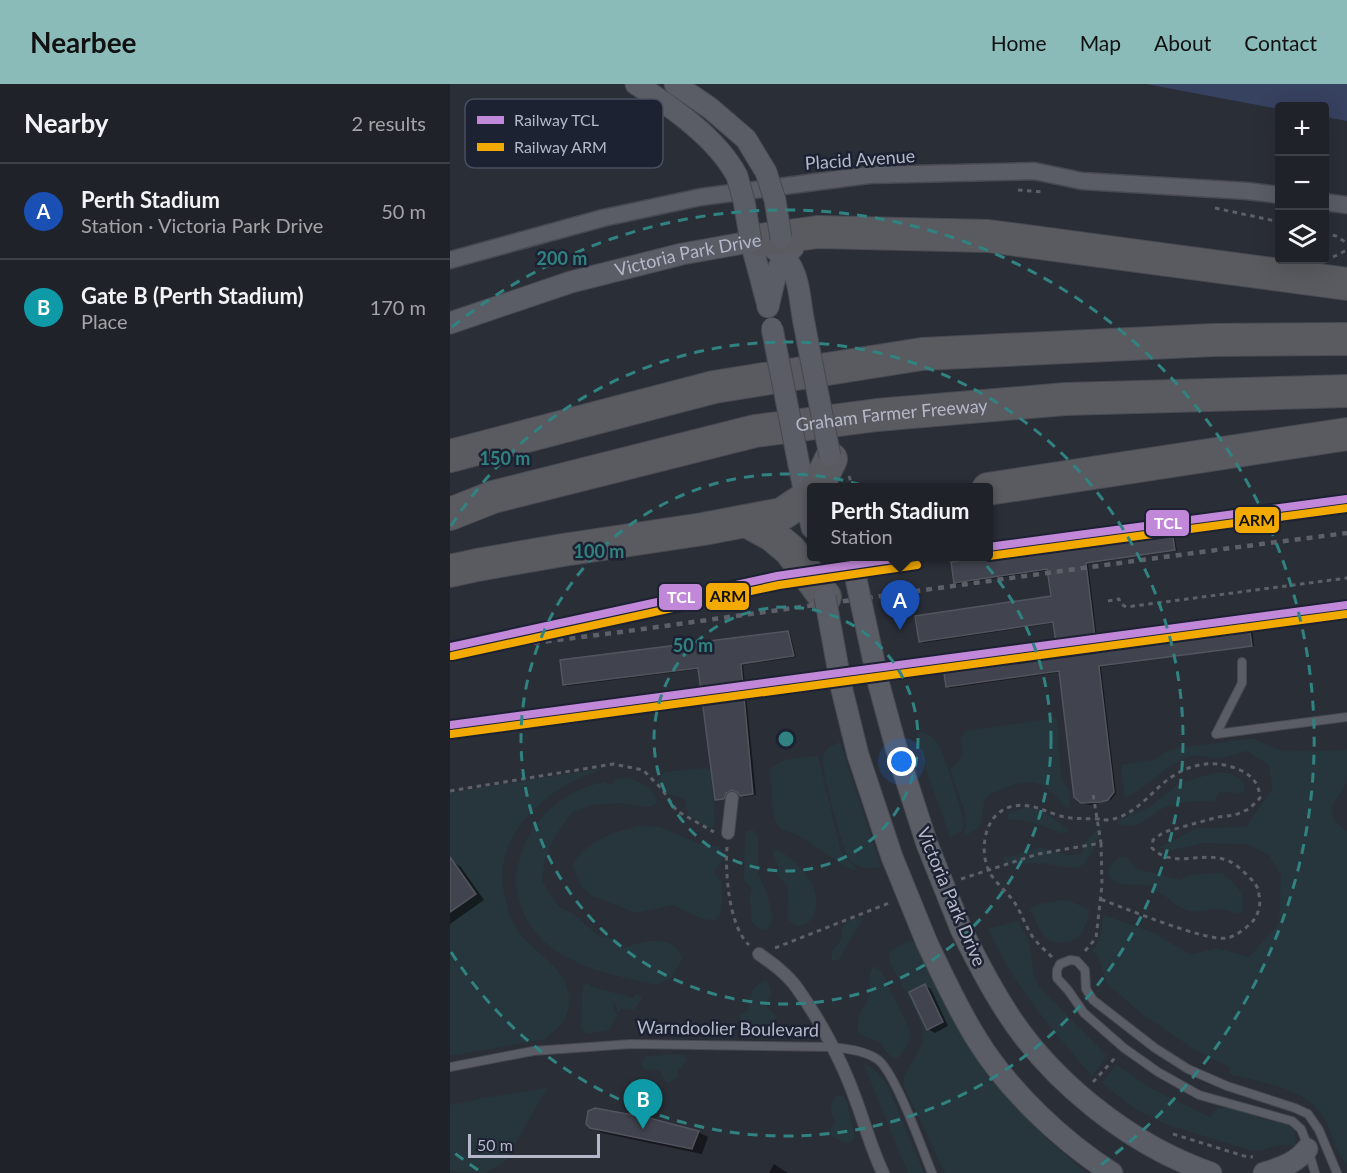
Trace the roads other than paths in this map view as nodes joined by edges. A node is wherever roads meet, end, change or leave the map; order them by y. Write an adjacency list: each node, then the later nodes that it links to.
1 (636, 84): 3 (street, bridge)
2 (675, 84): 8 (street, bridge)
3 (660, 99)
4 (663, 101): 8 (street, bridge)
5 (1275, 194): 9 (street, Placid Avenue)
6 (1329, 203): 7 (street)
7 (1347, 205)
8 (769, 244): 10 (highway); 11 (street); 11 (street, Victoria Park Drive); 12 (street, Victoria Park Drive); 17 (street, Victoria Park Drive, bridge)
9 (450, 260)
10 (1347, 284)
11 (768, 307): 18 (street, Victoria Park Drive, bridge)
12 (450, 323)
13 (1347, 339): 16 (highway)
14 (1347, 391): 22 (highway, Graham Farmer Freeway)
15 (1347, 434): 20 (highway)
16 (450, 456)
17 (834, 473): 19 (highway)
18 (808, 483)
19 (822, 483)
20 (993, 488)
21 (807, 495): 23 (highway)
22 (450, 514)
23 (746, 521): 24 (highway); 27 (highway)
24 (807, 557)
25 (809, 561): 28 (highway)
26 (852, 561): 42 (street, Victoria Park Drive, bridge)
27 (450, 571)
28 (825, 597): 38 (street, bridge)
29 (1242, 662): 30 (lane)
30 (1347, 717)
31 (732, 798): 32 (street)
32 (728, 833)
33 (759, 954): 34 (street)
34 (832, 1047): 35 (lane, Warndoolier Boulevard); 40 (street); 41 (lane, Warndoolier Boulevard)
35 (450, 1067)
36 (1307, 1149): 37 (street); 39 (lane); 43 (lane)
37 (1260, 1165)
38 (1105, 1170)
39 (1335, 1170)
40 (883, 1173)
41 (932, 1173)
42 (1211, 1173)
43 (1315, 1173)

